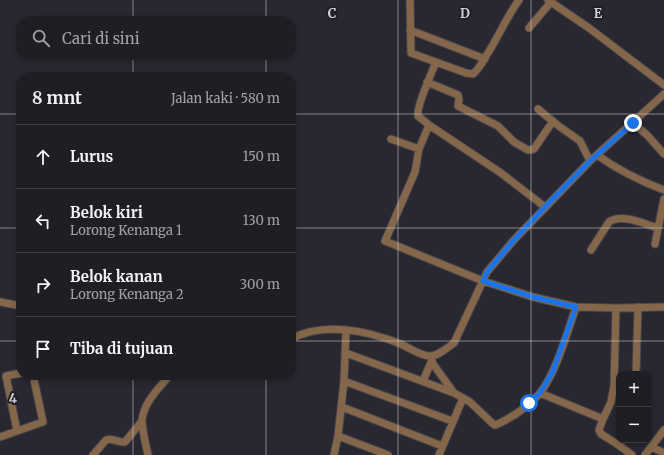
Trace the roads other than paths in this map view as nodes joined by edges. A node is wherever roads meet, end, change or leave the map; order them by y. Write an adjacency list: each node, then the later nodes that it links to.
1 (410, 0): 5 (street)
2 (519, 0): 6 (street)
3 (549, 1): 4 (street); 9 (street)
4 (529, 28)
5 (410, 30): 6 (street); 7 (street)
6 (485, 59): 7 (street)
7 (436, 62): 8 (street)
8 (427, 82): 12 (street); 14 (street)
9 (664, 85)
10 (664, 94): 13 (street)
11 (538, 108): 12 (street)
12 (553, 121): 19 (street)
13 (633, 123): 17 (street); 18 (street)
14 (429, 125): 16 (street); 22 (street)
15 (391, 138): 16 (street)
16 (419, 149): 26 (street)
17 (664, 154)
18 (597, 155): 19 (street); 20 (street)
19 (590, 161): 22 (street)
20 (664, 190)
21 (664, 199): 23 (street)
22 (545, 207): 26 (street)
23 (658, 228): 24 (street); 25 (street)
24 (655, 244)
25 (591, 250)
26 (483, 281): 29 (street); 36 (street)
27 (0, 302): 28 (street)
28 (16, 305)
29 (576, 307): 32 (street); 44 (street)
30 (638, 307): 31 (street); 32 (street); 37 (street)
31 (664, 307)
32 (616, 308): 46 (street)
33 (346, 330): 34 (street); 35 (street); 36 (street)
34 (296, 337)
35 (346, 353): 41 (street); 42 (street)
36 (432, 358): 42 (street); 43 (street)
37 (636, 371)
38 (16, 374): 53 (street)
39 (34, 380): 53 (street)
40 (166, 380): 50 (street)
41 (344, 381): 48 (street); 51 (street)
42 (423, 381): 43 (street)
43 (454, 393): 45 (street)
44 (540, 393): 45 (street); 49 (street)
45 (462, 398): 51 (street)
46 (611, 402): 47 (street); 49 (street)
47 (616, 403)
48 (342, 407): 54 (street); 56 (street)
49 (603, 419): 64 (street)
50 (142, 421): 59 (street); 60 (street)
51 (452, 421): 56 (street)
52 (664, 430): 57 (street)
53 (17, 431): 55 (street)
54 (338, 436): 61 (street); 62 (street)
55 (0, 437)
56 (442, 446): 63 (street)
57 (652, 447): 58 (street); 65 (street)
58 (664, 453)
59 (94, 455)
60 (148, 455)
61 (334, 455)
62 (388, 455)
63 (439, 455)
64 (632, 455)
65 (645, 455)

